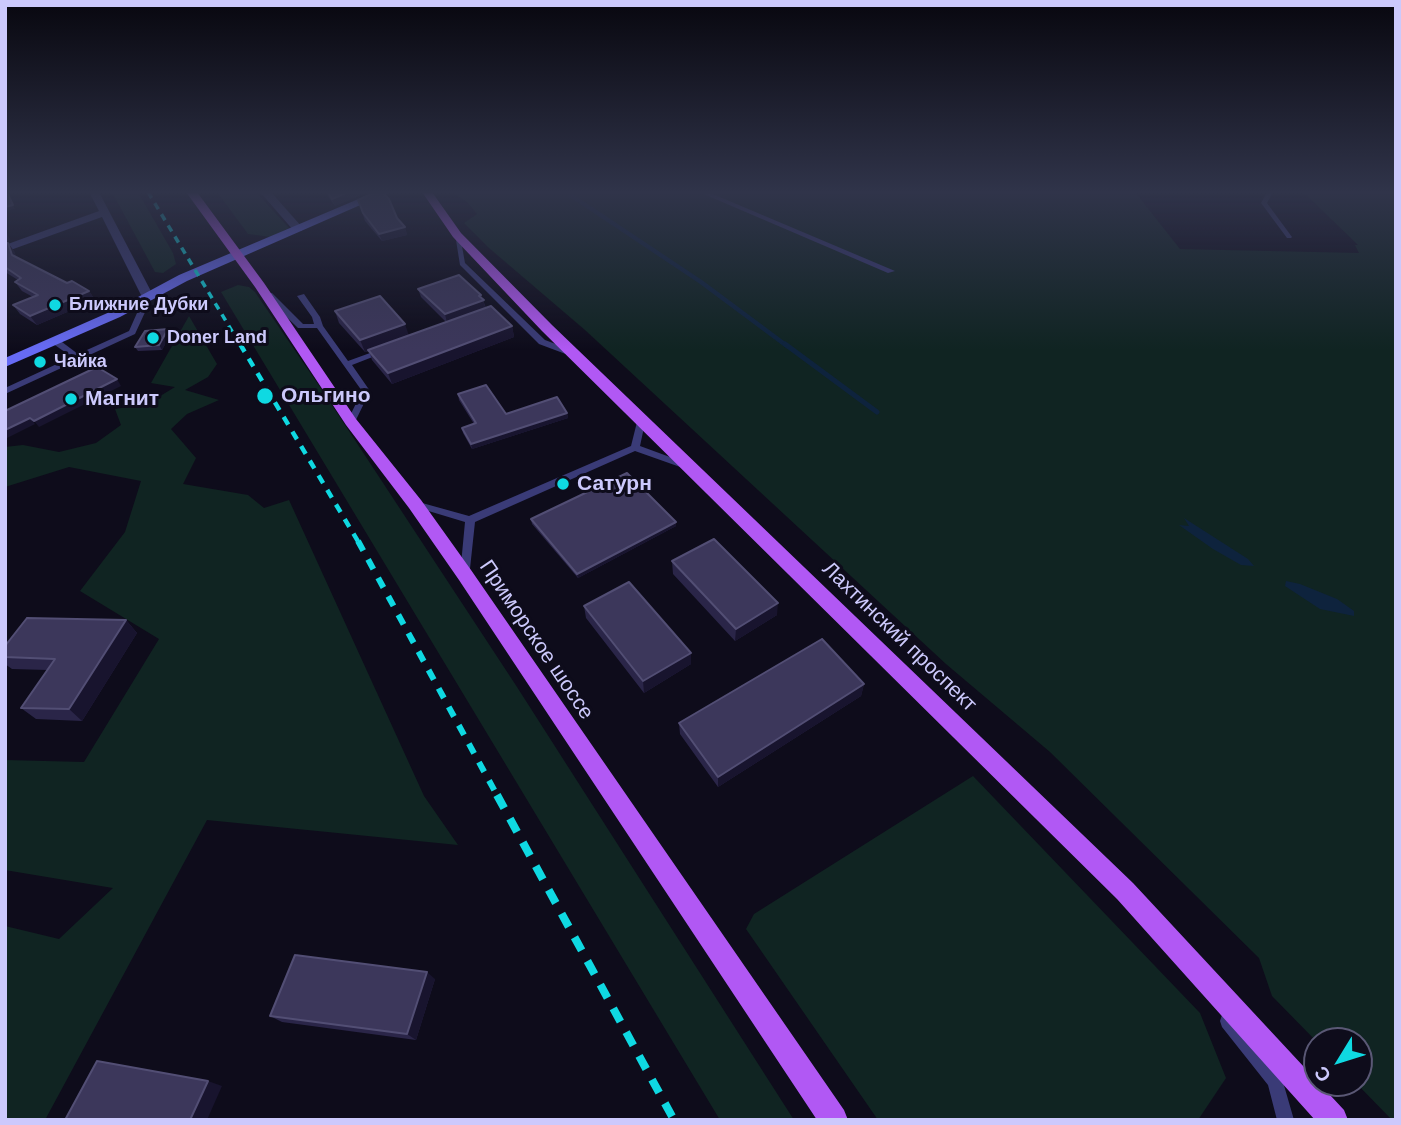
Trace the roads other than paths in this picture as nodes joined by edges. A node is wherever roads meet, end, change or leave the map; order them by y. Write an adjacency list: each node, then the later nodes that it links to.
1 (120, 244): 11 (street)
2 (228, 244): 7 (main road, Приморское шоссе)
3 (262, 244): 7 (main road)
4 (459, 244): 15 (lane)
5 (466, 244): 15 (main road, Лахтинский проспект)
6 (828, 244): 8 (lane)
7 (236, 256): 9 (main road, Приморское шоссе); 11 (main road)
8 (891, 271)
9 (260, 286): 12 (lane); 21 (main road, Приморское шоссе)
10 (301, 296): 12 (lane)
11 (148, 297): 13 (main road); 16 (lane)
12 (319, 326): 18 (lane)
13 (55, 341): 16 (lane); 17 (main road)
14 (397, 346): 18 (lane)
15 (577, 355): 20 (main road, Лахтинский проспект)
16 (78, 358): 19 (lane)
17 (5, 363)
18 (348, 364): 21 (lane)
19 (5, 391)
20 (642, 418): 22 (lane); 23 (main road, Лахтинский проспект)
21 (352, 422): 24 (main road, Приморское шоссе)
22 (635, 448): 23 (lane); 25 (lane)
23 (693, 468): 27 (main road, Лахтинский проспект)
24 (415, 504): 25 (lane); 26 (main road, Приморское шоссе)
25 (471, 520): 26 (lane)
26 (465, 575): 28 (main road, Приморское шоссе)
27 (1125, 891): 29 (lane); 30 (main road, Лахтинский проспект)
28 (834, 1120)
29 (1286, 1120)
30 (1334, 1120)

